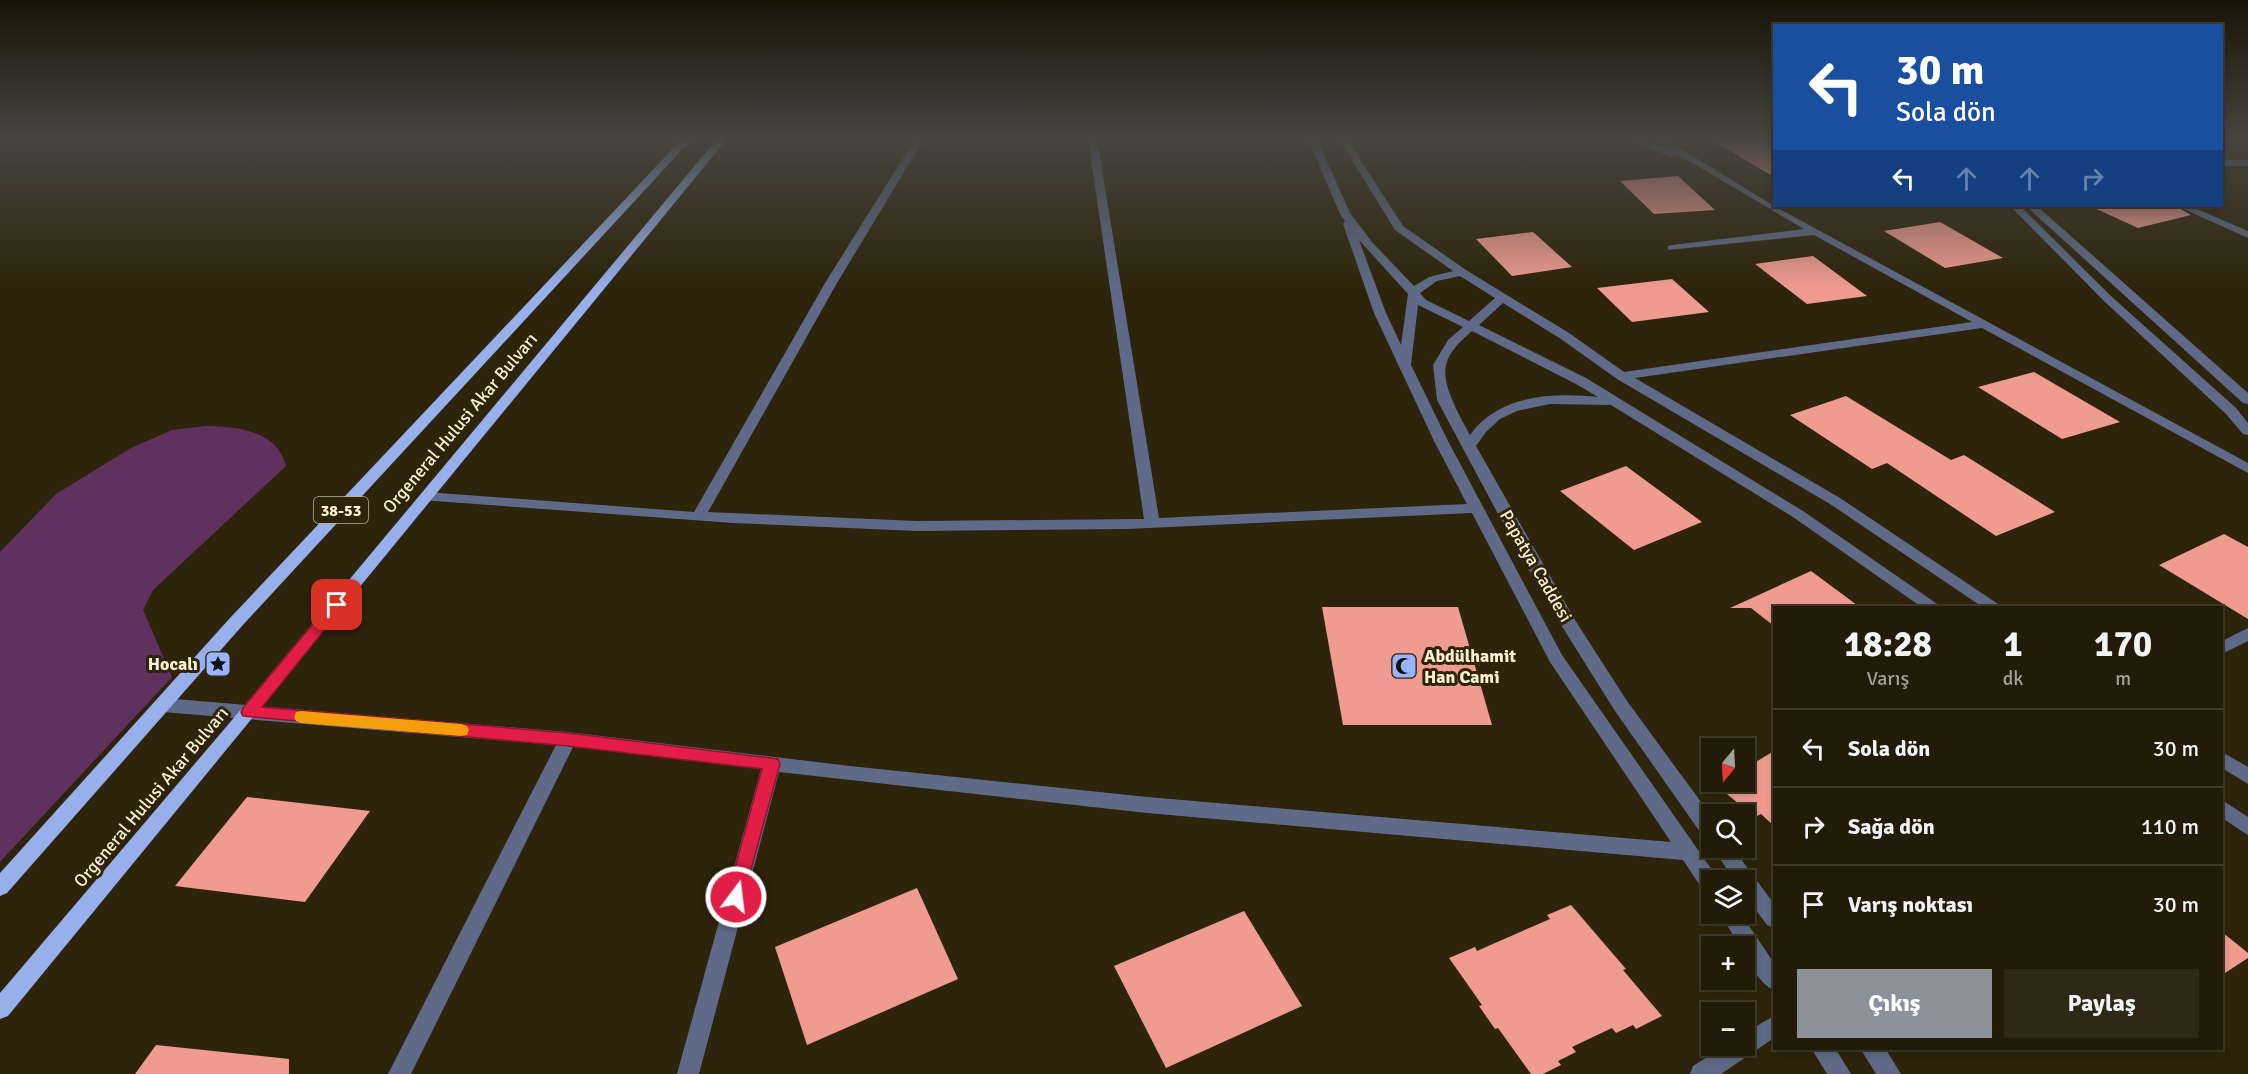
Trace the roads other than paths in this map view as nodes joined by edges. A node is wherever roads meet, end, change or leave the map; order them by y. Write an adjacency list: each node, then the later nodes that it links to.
1 (640, 189): 37 (main road, Orgeneral Hulusi Akar Bulvarı / 38-53)
2 (681, 189): 29 (main road, Orgeneral Hulusi Akar Bulvarı)
3 (890, 189): 31 (street)
4 (1100, 189): 32 (street)
5 (1334, 189): 13 (street)
6 (1375, 189): 17 (street)
7 (1743, 189): 8 (street)
8 (1773, 206)
9 (1774, 207): 14 (street)
10 (2016, 207): 26 (street)
11 (2032, 207): 24 (street)
12 (2184, 207): 15 (street)
13 (1345, 214): 18 (street); 22 (street, Papatya Caddesi)
14 (1816, 231): 16 (street); 20 (street)
15 (2248, 235)
16 (1672, 248)
17 (1462, 272): 18 (street); 19 (street)
18 (1414, 291): 21 (street); 22 (street)
19 (1503, 297): 21 (street, Papatya Caddesi); 23 (street)
20 (1983, 324): 23 (street); 28 (street)
21 (1472, 325): 25 (street); 27 (street, Papatya Caddesi)
22 (1404, 365): 30 (street, Papatya Caddesi)
23 (1622, 376): 34 (street)
24 (2248, 400)
25 (1615, 403): 27 (street); 33 (street)
26 (2248, 430)
27 (1470, 445): 44 (street, Papatya Caddesi)
28 (2245, 463)
29 (426, 497): 31 (street); 38 (main road, Orgeneral Hulusi Akar Bulvarı)
30 (1477, 508): 32 (street); 46 (street, Papatya Caddesi)
31 (699, 516): 32 (street)
32 (1152, 523)
33 (1932, 606)
34 (1993, 606)
35 (2248, 634): 36 (street)
36 (2223, 647)
37 (163, 705): 38 (street); 49 (main road, Orgeneral Hulusi Akar Bulvarı / 38-53)
38 (249, 712): 39 (street); 53 (main road, Orgeneral Hulusi Akar Bulvarı)
39 (568, 739): 41 (street); 57 (street)
40 (2223, 760): 42 (street)
41 (772, 764): 46 (street); 58 (street)
42 (2248, 777)
43 (2223, 809): 45 (street)
44 (1701, 818)
45 (2248, 827)
46 (1688, 852): 48 (street, Papatya Caddesi)
47 (1729, 858): 50 (street)
48 (1701, 871)
49 (0, 887)
50 (1773, 918)
51 (1737, 924): 52 (street)
52 (1773, 978)
53 (0, 1009)
54 (1773, 1027): 59 (street)
55 (1823, 1050): 60 (street)
56 (1872, 1050): 61 (street)
57 (399, 1074)
58 (688, 1074)
59 (1701, 1074)
60 (1840, 1074)
61 (1890, 1074)

